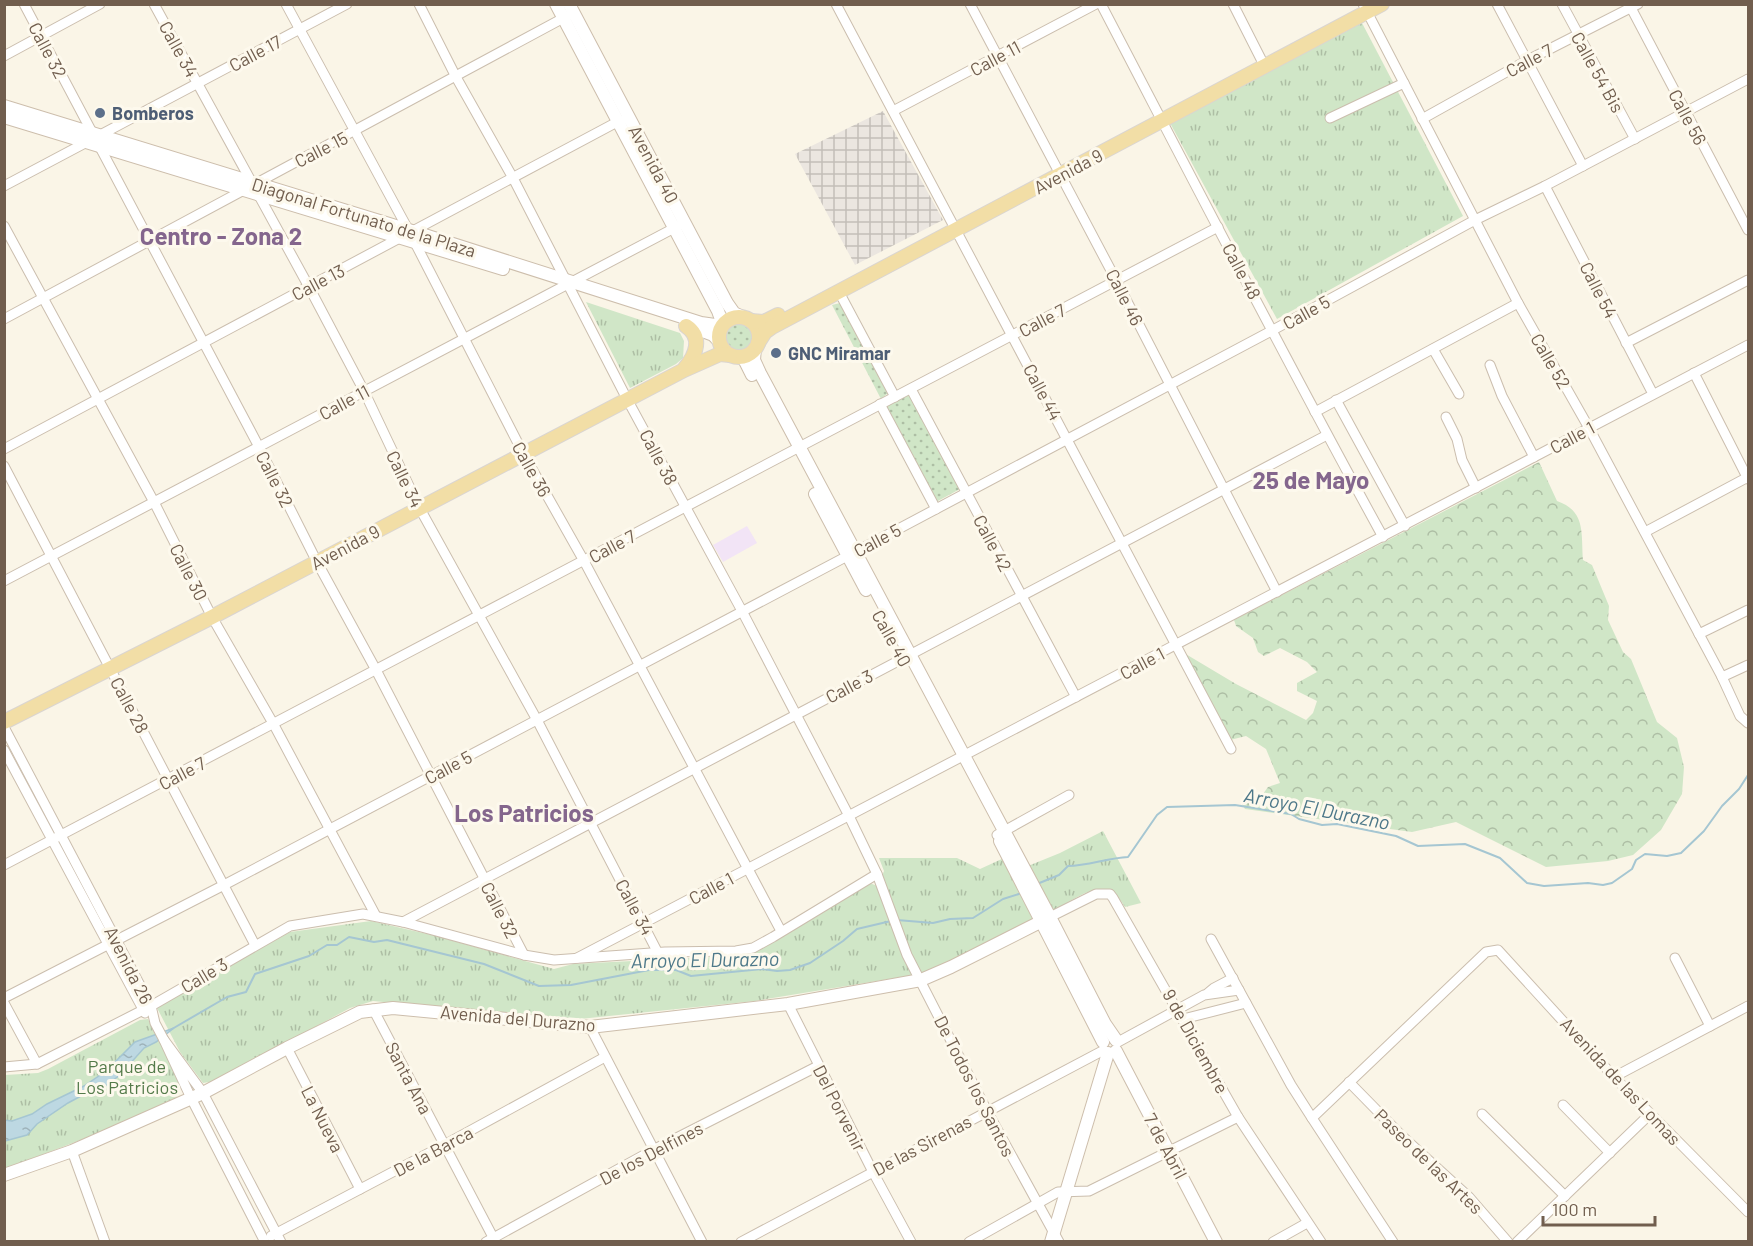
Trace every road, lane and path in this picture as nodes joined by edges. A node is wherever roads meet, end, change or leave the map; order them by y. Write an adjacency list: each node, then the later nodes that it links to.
1 (24, 4): 21 (street, Calle 32)
2 (100, 4): 21 (street)
3 (154, 4): 29 (street, Calle 34)
4 (286, 4): 19 (street, Calle 36)
5 (347, 4): 19 (street, Calle 17)
6 (419, 4): 26 (street, Calle 38)
7 (556, 4): 18 (main road, Avenida 40)
8 (970, 4): 23 (street, Calle 46)
9 (1096, 4): 23 (street, Calle 11)
10 (1101, 4): 34 (street, Calle 48)
11 (1233, 4): 25 (street)
12 (1382, 4): 17 (main road, Avenida 9)
13 (1497, 4): 24 (street)
14 (1562, 4): 20 (street, Calle 54 Bis)
15 (840, 6): 31 (street, Calle 44)
16 (1632, 6): 20 (street, Calle 7); 32 (street, Calle 56)
17 (1365, 7): 25 (main road, Avenida 9); 28 (street, Calle 52)
18 (569, 12): 26 (street, Calle 15); 37 (main road, Avenida 40); 38 (main road, Avenida 40)
19 (299, 30): 29 (street, Calle 17); 39 (street, Calle 36)
20 (1578, 34): 24 (street, Calle 7); 41 (street, Calle 54 Bis)
21 (41, 36): 22 (street); 40 (street, Calle 32)
22 (4, 56)
23 (998, 57): 31 (street, Calle 11); 43 (street, Calle 46)
24 (1526, 61): 36 (street, Calle 7); 42 (street)
25 (1263, 63): 34 (main road, Avenida 9)
26 (456, 77): 39 (street, Calle 15); 44 (street, Calle 38)
27 (1749, 79): 32 (street, Calle 5)
28 (1404, 83): 35 (street); 36 (street, Calle 52)
29 (197, 84): 40 (street, Calle 17); 46 (street, Calle 34)
30 (4, 106): 40 (main road, Diagonal Fortunato de la Plaza)
31 (892, 111): 54 (street, Calle 44)
32 (1686, 112): 41 (street, Calle 5); 49 (street, Calle 56)
33 (4, 117): 40 (main road, Diagonal Fortunato de la Plaza)
34 (1160, 118): 43 (main road, Avenida 9); 53 (street, Calle 48)
35 (1330, 118)
36 (1422, 119): 50 (street, Calle 52)
37 (619, 121): 38 (street); 44 (street, Calle 13); 51 (main road, Avenida 40)
38 (632, 123): 51 (main road, Avenida 40)
39 (354, 133): 46 (street, Calle 15); 56 (street, Calle 36)
40 (95, 139): 45 (street, Calle 17); 46 (main road, Diagonal Fortunato de la Plaza); 57 (street, Calle 32)
41 (1635, 139): 42 (street, Calle 5)
42 (1583, 166): 47 (street, Calle 5)
43 (1059, 171): 54 (main road, Avenida 9); 58 (street, Calle 46)
44 (513, 178): 56 (street, Calle 13); 60 (street, Calle 38)
45 (4, 186)
46 (251, 186): 56 (main road, Diagonal Fortunato de la Plaza); 57 (street, Calle 15); 61 (street, Calle 34)
47 (1545, 186): 50 (street, Calle 5); 73 (street, Calle 54)
48 (1749, 207): 49 (street)
49 (1739, 212): 55 (street, Calle 56)
50 (1474, 220): 64 (street, Calle 52); 69 (street, Calle 5)
51 (680, 225): 60 (street, Calle 11); 66 (main road, Avenida 40); 67 (main road, Avenida 40)
52 (4, 226): 63 (street, Calle 30)
53 (1218, 226): 58 (street, Calle 7); 69 (street, Calle 48)
54 (954, 227): 62 (main road, Avenida 9); 66 (main road, Avenida 9); 70 (street, Calle 44)
55 (1749, 230)
56 (409, 235): 60 (main road, Diagonal Fortunato de la Plaza); 61 (street, Calle 13); 71 (street, Calle 36)
57 (149, 240): 63 (street, Calle 15); 74 (street, Calle 32)
58 (1116, 280): 70 (street, Calle 7); 82 (street, Calle 46)
59 (1749, 280): 73 (street)
60 (567, 285): 67 (main road, Diagonal Fortunato de la Plaza); 68 (main road, Diagonal Fortunato de la Plaza); 71 (street, Calle 11); 89 (street, Calle 38)
61 (309, 287): 74 (street, Calle 13); 84 (street, Calle 34)
62 (839, 292): 76 (main road, Avenida 9); 87 (street)
63 (43, 298): 65 (street, Calle 15); 88 (street, Calle 30)
64 (1518, 303): 77 (street); 94 (street, Calle 52)
65 (4, 319)
66 (748, 320): 67 (main road); 76 (main road)
67 (723, 325): 72 (main road)
68 (686, 326): 72 (main road, Diagonal Fortunato de la Plaza); 80 (main road)
69 (1273, 330): 82 (street, Calle 5); 92 (street, Calle 48)
70 (1013, 335): 83 (street, Calle 7); 96 (street, Calle 44)
71 (465, 338): 84 (street, Calle 11); 100 (street, Calle 36)
72 (719, 342): 78 (main road); 80 (main road, Avenida 9)
73 (1626, 342): 86 (street, Calle 54)
74 (204, 343): 88 (street, Calle 13); 97 (street, Calle 32)
75 (1749, 345): 81 (street, Calle 1)
76 (757, 346): 78 (main road); 99 (main road, Calle 40)
77 (1432, 349): 85 (street); 90 (street)
78 (735, 356): 80 (main road, Avenida 9); 99 (main road, Calle 40)
79 (1490, 365): 101 (street)
80 (684, 370): 89 (main road, Avenida 9)
81 (1694, 374): 86 (street, Calle 1); 103 (street)
82 (1170, 384): 96 (street, Calle 5); 104 (street, Calle 46)
83 (911, 389): 87 (street, Calle 7); 106 (street, Calle 42)
84 (364, 391): 97 (street, Calle 11); 108 (street, Calle 34)
85 (1459, 394)
86 (1653, 394): 94 (street, Calle 1)
87 (895, 397): 91 (street, Calle 7)
88 (99, 399): 98 (street, Calle 13); 107 (street, Calle 30)
89 (627, 399): 100 (main road, Avenida 9); 109 (street, Calle 38)
90 (1336, 400): 92 (street); 111 (street)
91 (880, 404): 99 (street, Calle 7); 110 (street)
92 (1315, 412): 95 (street, Calle 48)
93 (1446, 417): 105 (street)
94 (1589, 428): 101 (street, Calle 1); 112 (street, Calle 52)
95 (1327, 435): 104 (street, Calle 3); 113 (street, Calle 48)
96 (1068, 439): 106 (street, Calle 5); 114 (street, Calle 44)
97 (259, 447): 107 (street, Calle 11); 118 (street, Calle 32)
98 (4, 449)
99 (796, 449): 109 (street, Calle 7); 115 (main road, Calle 40)
100 (523, 453): 108 (main road, Avenida 9); 117 (street, Calle 36)
101 (1534, 457): 105 (street, Calle 1)
102 (4, 466): 116 (street, Calle 28)
103 (1748, 478): 112 (street)
104 (1223, 488): 114 (street, Calle 3); 120 (street, Calle 46)
105 (1476, 488): 111 (street, Calle 1)
106 (967, 492): 110 (street, Calle 5); 121 (street, Calle 42)
107 (154, 502): 116 (street, Calle 11); 125 (street, Calle 30)
108 (419, 507): 118 (main road, Avenida 9); 124 (street, Calle 34)
109 (686, 508): 117 (street, Calle 7); 123 (street, Calle 38)
110 (936, 509): 115 (street, Calle 5)
111 (1405, 526): 113 (street, Calle 1)
112 (1645, 532): 126 (street, Calle 52)
113 (1383, 537): 120 (street, Calle 1)
114 (1122, 542): 121 (street, Calle 3); 127 (street, Calle 44)
115 (851, 554): 123 (street, Calle 5); 128 (main road, Calle 40)
116 (52, 556): 119 (street, Calle 11); 131 (street, Calle 28)
117 (584, 561): 124 (street, Calle 7); 130 (street, Calle 36)
118 (317, 562): 125 (main road, Avenida 9); 132 (street, Calle 32)
119 (4, 581)
120 (1277, 592): 127 (street, Calle 1)
121 (1021, 595): 128 (street, Calle 3); 134 (street, Calle 42)
122 (1749, 610): 126 (street)
123 (742, 611): 130 (street, Calle 5); 135 (street, Calle 38)
124 (478, 616): 132 (street, Calle 7); 137 (street, Calle 34)
125 (212, 617): 131 (main road, Avenida 9); 139 (street, Calle 30)
126 (1699, 634): 133 (street, Calle 52)
127 (1176, 645): 134 (street, Calle 1); 140 (street, Calle 44)
128 (906, 656): 135 (street, Calle 3); 142 (main road, Calle 40)
129 (1749, 664): 133 (street)
130 (640, 666): 137 (street, Calle 5); 143 (street, Calle 36)
131 (110, 668): 138 (main road, Avenida 9); 145 (street, Calle 28)
132 (376, 670): 139 (street, Calle 7); 144 (street, Calle 32)
133 (1722, 677): 136 (street, Calle 52)
134 (1076, 698): 142 (street, Calle 1)
135 (796, 714): 143 (street, Calle 3); 147 (street, Calle 38)
136 (1744, 719)
137 (537, 720): 144 (street, Calle 5); 148 (street, Calle 34)
138 (4, 724): 151 (street, Avenida 26)
139 (274, 724): 145 (street, Calle 7); 149 (street, Calle 30)
140 (1231, 749)
141 (4, 750): 151 (street, Avenida 26)
142 (961, 758): 147 (street, Calle 1); 150 (main road, Calle 40)
143 (694, 768): 148 (street, Calle 3); 153 (street, Calle 36)
144 (431, 776): 149 (street, Calle 5); 155 (street, Calle 32)
145 (170, 779): 151 (street, Calle 7); 156 (street, Calle 28)
146 (1069, 795): 150 (street)
147 (849, 816): 153 (street, Calle 1); 154 (street, Calle 38)
148 (590, 823): 155 (street, Calle 3); 161 (street, Calle 34)
149 (330, 829): 156 (street, Calle 5); 158 (street, Calle 30)
150 (1000, 833): 157 (main road, Calle 40)
151 (57, 838): 152 (street, Calle 7); 165 (street, Avenida 26)
152 (4, 865)
153 (748, 869): 161 (street, Calle 1); 163 (street, Calle 36)
154 (877, 874): 162 (street, Calle 38); 163 (street)
155 (484, 879): 160 (street, Calle 3); 168 (street, Calle 32)
156 (224, 885): 165 (street, Calle 5); 166 (street, Calle 28)
157 (1034, 896): 159 (main road, 7 de Abril)
158 (376, 916): 160 (street, Calle 3); 166 (street, Calle 3)
159 (1046, 919): 172 (main road, Avenida del Durazno); 182 (street, 9 de Diciembre); 186 (main road, 7 de Abril)
160 (403, 922): 168 (street, Calle 1)
161 (643, 924): 167 (street, Calle 34); 169 (street, Calle 1)
162 (897, 927): 172 (street, De Todos los Santos)
163 (782, 931): 167 (street)
164 (1211, 939): 171 (street)
165 (112, 942): 175 (street, Calle 5); 180 (street, Avenida 26)
166 (255, 945): 180 (street, Calle 3)
167 (658, 952): 169 (street)
168 (527, 956): 169 (street, Calle 1)
169 (577, 958)
170 (1675, 958): 184 (street)
171 (1233, 978): 173 (street); 174 (street)
172 (921, 980): 178 (main road, Avenida del Durazno); 196 (street, De Todos los Santos)
173 (1239, 990): 174 (street, De las Sirenas); 177 (street)
174 (1208, 993): 182 (street, De las Sirenas)
175 (4, 998)
176 (4, 1003): 189 (street)
177 (1246, 1003): 183 (street); 200 (street)
178 (788, 1004): 185 (main road, Avenida del Durazno); 190 (street, Del Porvenir)
179 (1749, 1006): 184 (street)
180 (146, 1008): 189 (street, Calle 3); 194 (street, Avenida 26)
181 (373, 1009): 185 (main road, Avenida del Durazno); 187 (main road, Avenida del Durazno); 201 (street, Santa Ana)
182 (1177, 1009): 183 (street, 9 de Diciembre); 186 (street, De las Sirenas)
183 (1183, 1019): 199 (street, 9 de Diciembre)
184 (1710, 1026): 192 (street)
185 (590, 1027): 188 (street)
186 (1111, 1046): 196 (street, De las Sirenas); 204 (main road, 7 de Abril); 209 (main road)
187 (287, 1048): 194 (main road, Avenida del Durazno); 208 (street, La Nueva)
188 (605, 1057): 201 (street, De la Barca); 202 (street)
189 (37, 1064): 191 (street, Calle 3)
190 (818, 1066): 202 (street, De los Delfines); 206 (street, Del Porvenir)
191 (4, 1067)
192 (1614, 1077): 193 (street, Avenida de las Lomas); 198 (street, Avenida de las Lomas)
193 (1349, 1082): 200 (street); 227 (street, Paseo de las Artes)
194 (197, 1096): 203 (main road, Avenida del Durazno); 214 (street); 217 (street)
195 (1563, 1105): 205 (street)
196 (987, 1111): 206 (street, De las Sirenas); 211 (street, De Todos los Santos)
197 (1482, 1114): 210 (street)
198 (1650, 1114): 205 (street); 212 (street, Avenida de las Lomas)
199 (1238, 1117): 204 (street); 213 (street, 9 de Diciembre)
200 (1312, 1118): 226 (street)
201 (444, 1146): 208 (street, De la Barca); 216 (street, Santa Ana)
202 (656, 1149): 216 (street, De los Delfines); 219 (street)
203 (72, 1151): 207 (main road, Avenida del Durazno); 218 (street)
204 (1168, 1151): 209 (street); 223 (main road, 7 de Abril)
205 (1610, 1153): 210 (street)
206 (873, 1172): 220 (street, De las Sirenas); 221 (street, Del Porvenir)
207 (4, 1175)
208 (360, 1190): 214 (street, De la Barca)
209 (1067, 1190): 211 (street); 215 (main road)
210 (1565, 1196): 228 (street)
211 (1038, 1204): 215 (street, De Todos los Santos); 222 (street)
212 (1749, 1212)
213 (1307, 1223): 224 (street); 225 (street, 9 de Diciembre)
214 (278, 1237): 217 (street, De la Barca)
215 (1055, 1239)
216 (491, 1240)
217 (264, 1241)
218 (105, 1242)
219 (702, 1242)
220 (741, 1242)
221 (911, 1242)
222 (969, 1242)
223 (1216, 1242)
224 (1273, 1242)
225 (1321, 1242)
226 (1393, 1242)
227 (1508, 1242)
228 (1517, 1242)

